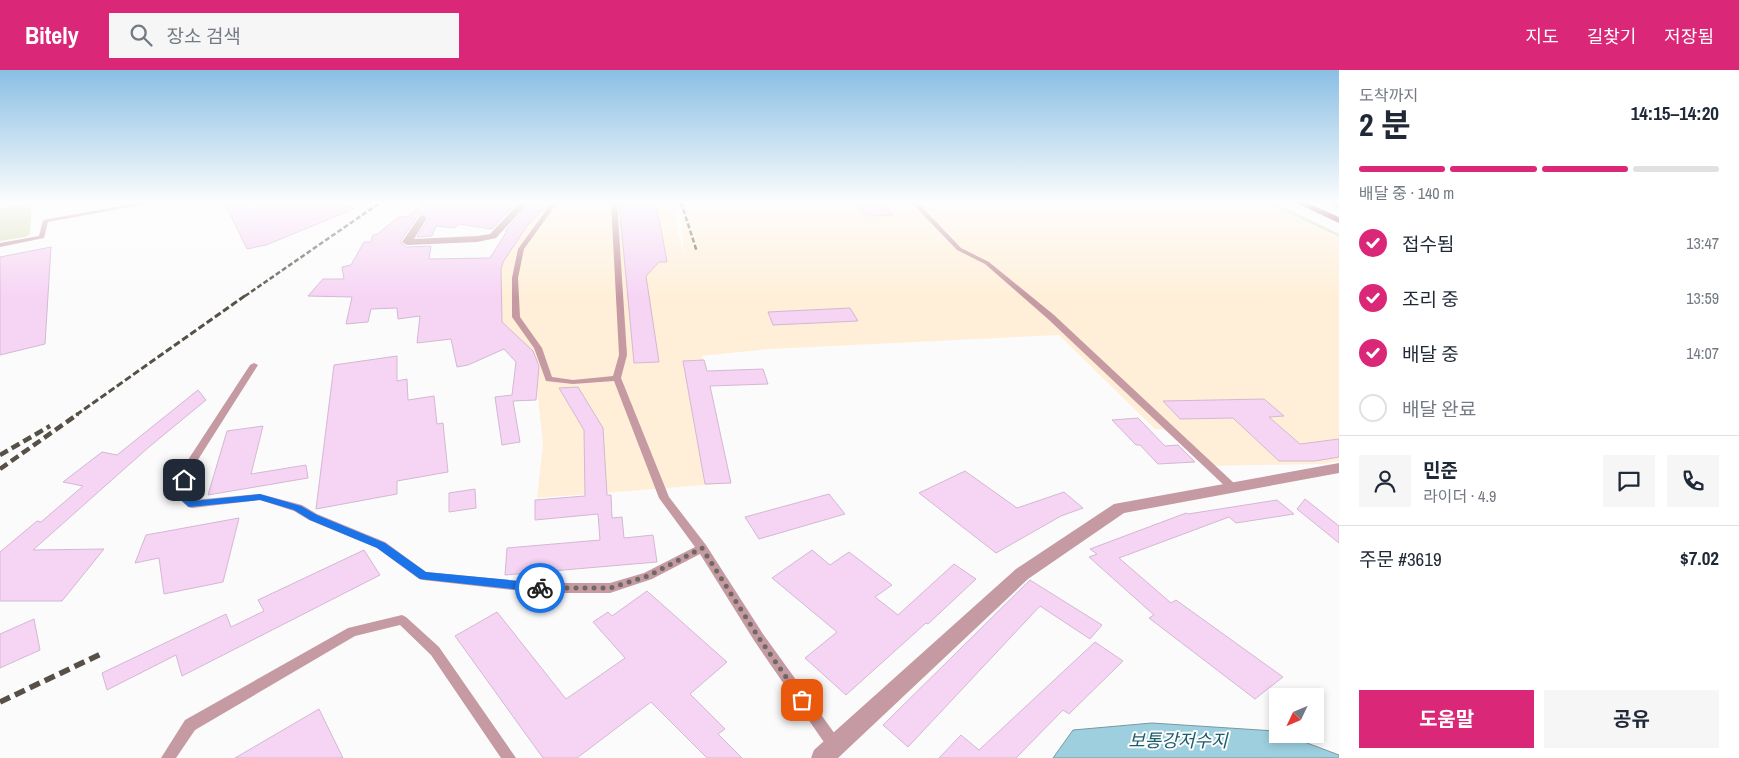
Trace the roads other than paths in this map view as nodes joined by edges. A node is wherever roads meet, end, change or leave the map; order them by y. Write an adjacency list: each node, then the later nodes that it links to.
1 (43, 234): 7 (lane)
2 (412, 234): 3 (street)
3 (495, 234)
4 (531, 234): 9 (lane)
5 (616, 234): 9 (lane)
6 (945, 234): 11 (lane)
7 (0, 245)
8 (254, 365): 12 (lane)
9 (617, 378): 12 (lane)
10 (1339, 468): 11 (street)
11 (1232, 487): 13 (street)
12 (702, 548): 13 (lane)
13 (829, 752)
14 (168, 758): 15 (lane)
15 (509, 758)

